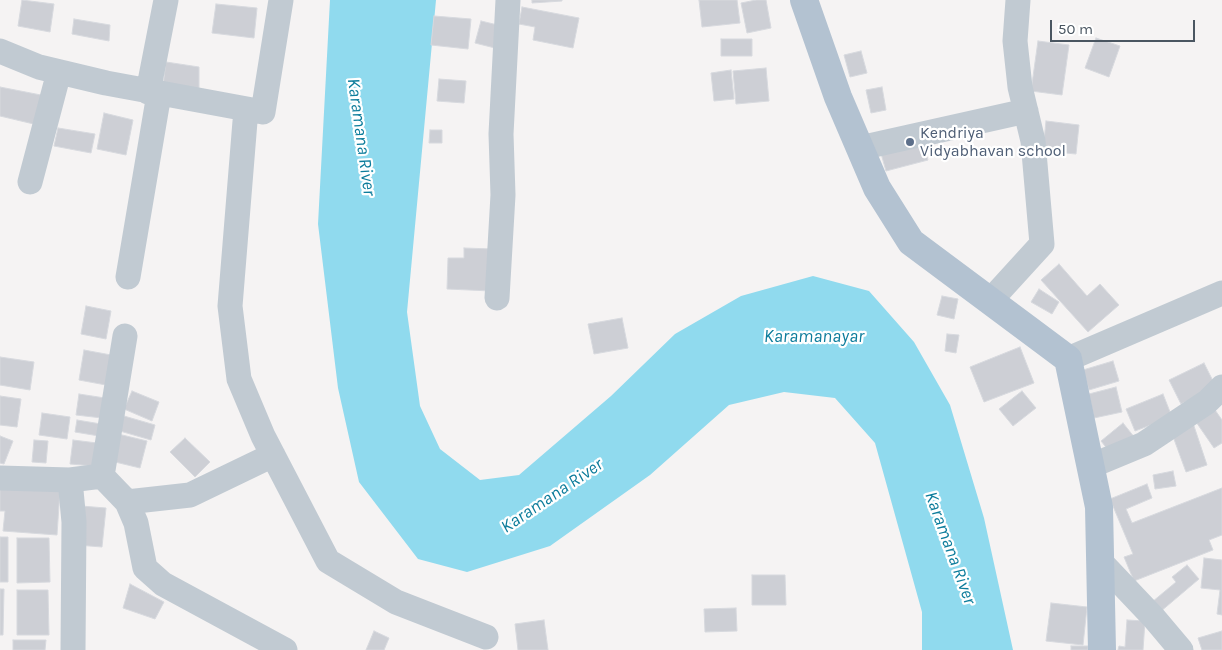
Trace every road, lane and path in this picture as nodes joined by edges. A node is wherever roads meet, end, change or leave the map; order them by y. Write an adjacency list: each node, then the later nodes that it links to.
1 (166, 0): 8 (street)
2 (281, 0): 9 (street)
3 (508, 0): 15 (street)
4 (804, 0): 11 (main road)
5 (1018, 0): 10 (street)
6 (0, 51): 7 (street)
7 (59, 72): 8 (street); 12 (street)
8 (154, 93): 9 (street); 13 (street)
9 (246, 109): 20 (street)
10 (1026, 111): 11 (street); 16 (street)
11 (860, 148): 16 (main road)
12 (30, 182)
13 (128, 277)
14 (1222, 294): 18 (street)
15 (497, 298)
16 (990, 301): 18 (main road)
17 (125, 336): 22 (street)
18 (1068, 359): 21 (main road)
19 (1222, 387): 21 (street)
20 (272, 454): 25 (street); 27 (street)
21 (1091, 466): 26 (main road)
22 (102, 476): 24 (street); 25 (street)
23 (0, 478): 24 (street)
24 (70, 480): 28 (street)
25 (127, 502): 29 (street)
26 (1100, 562): 30 (main road); 31 (street)
27 (486, 637)
28 (73, 650)
29 (285, 650)
30 (1102, 650)
31 (1181, 650)

